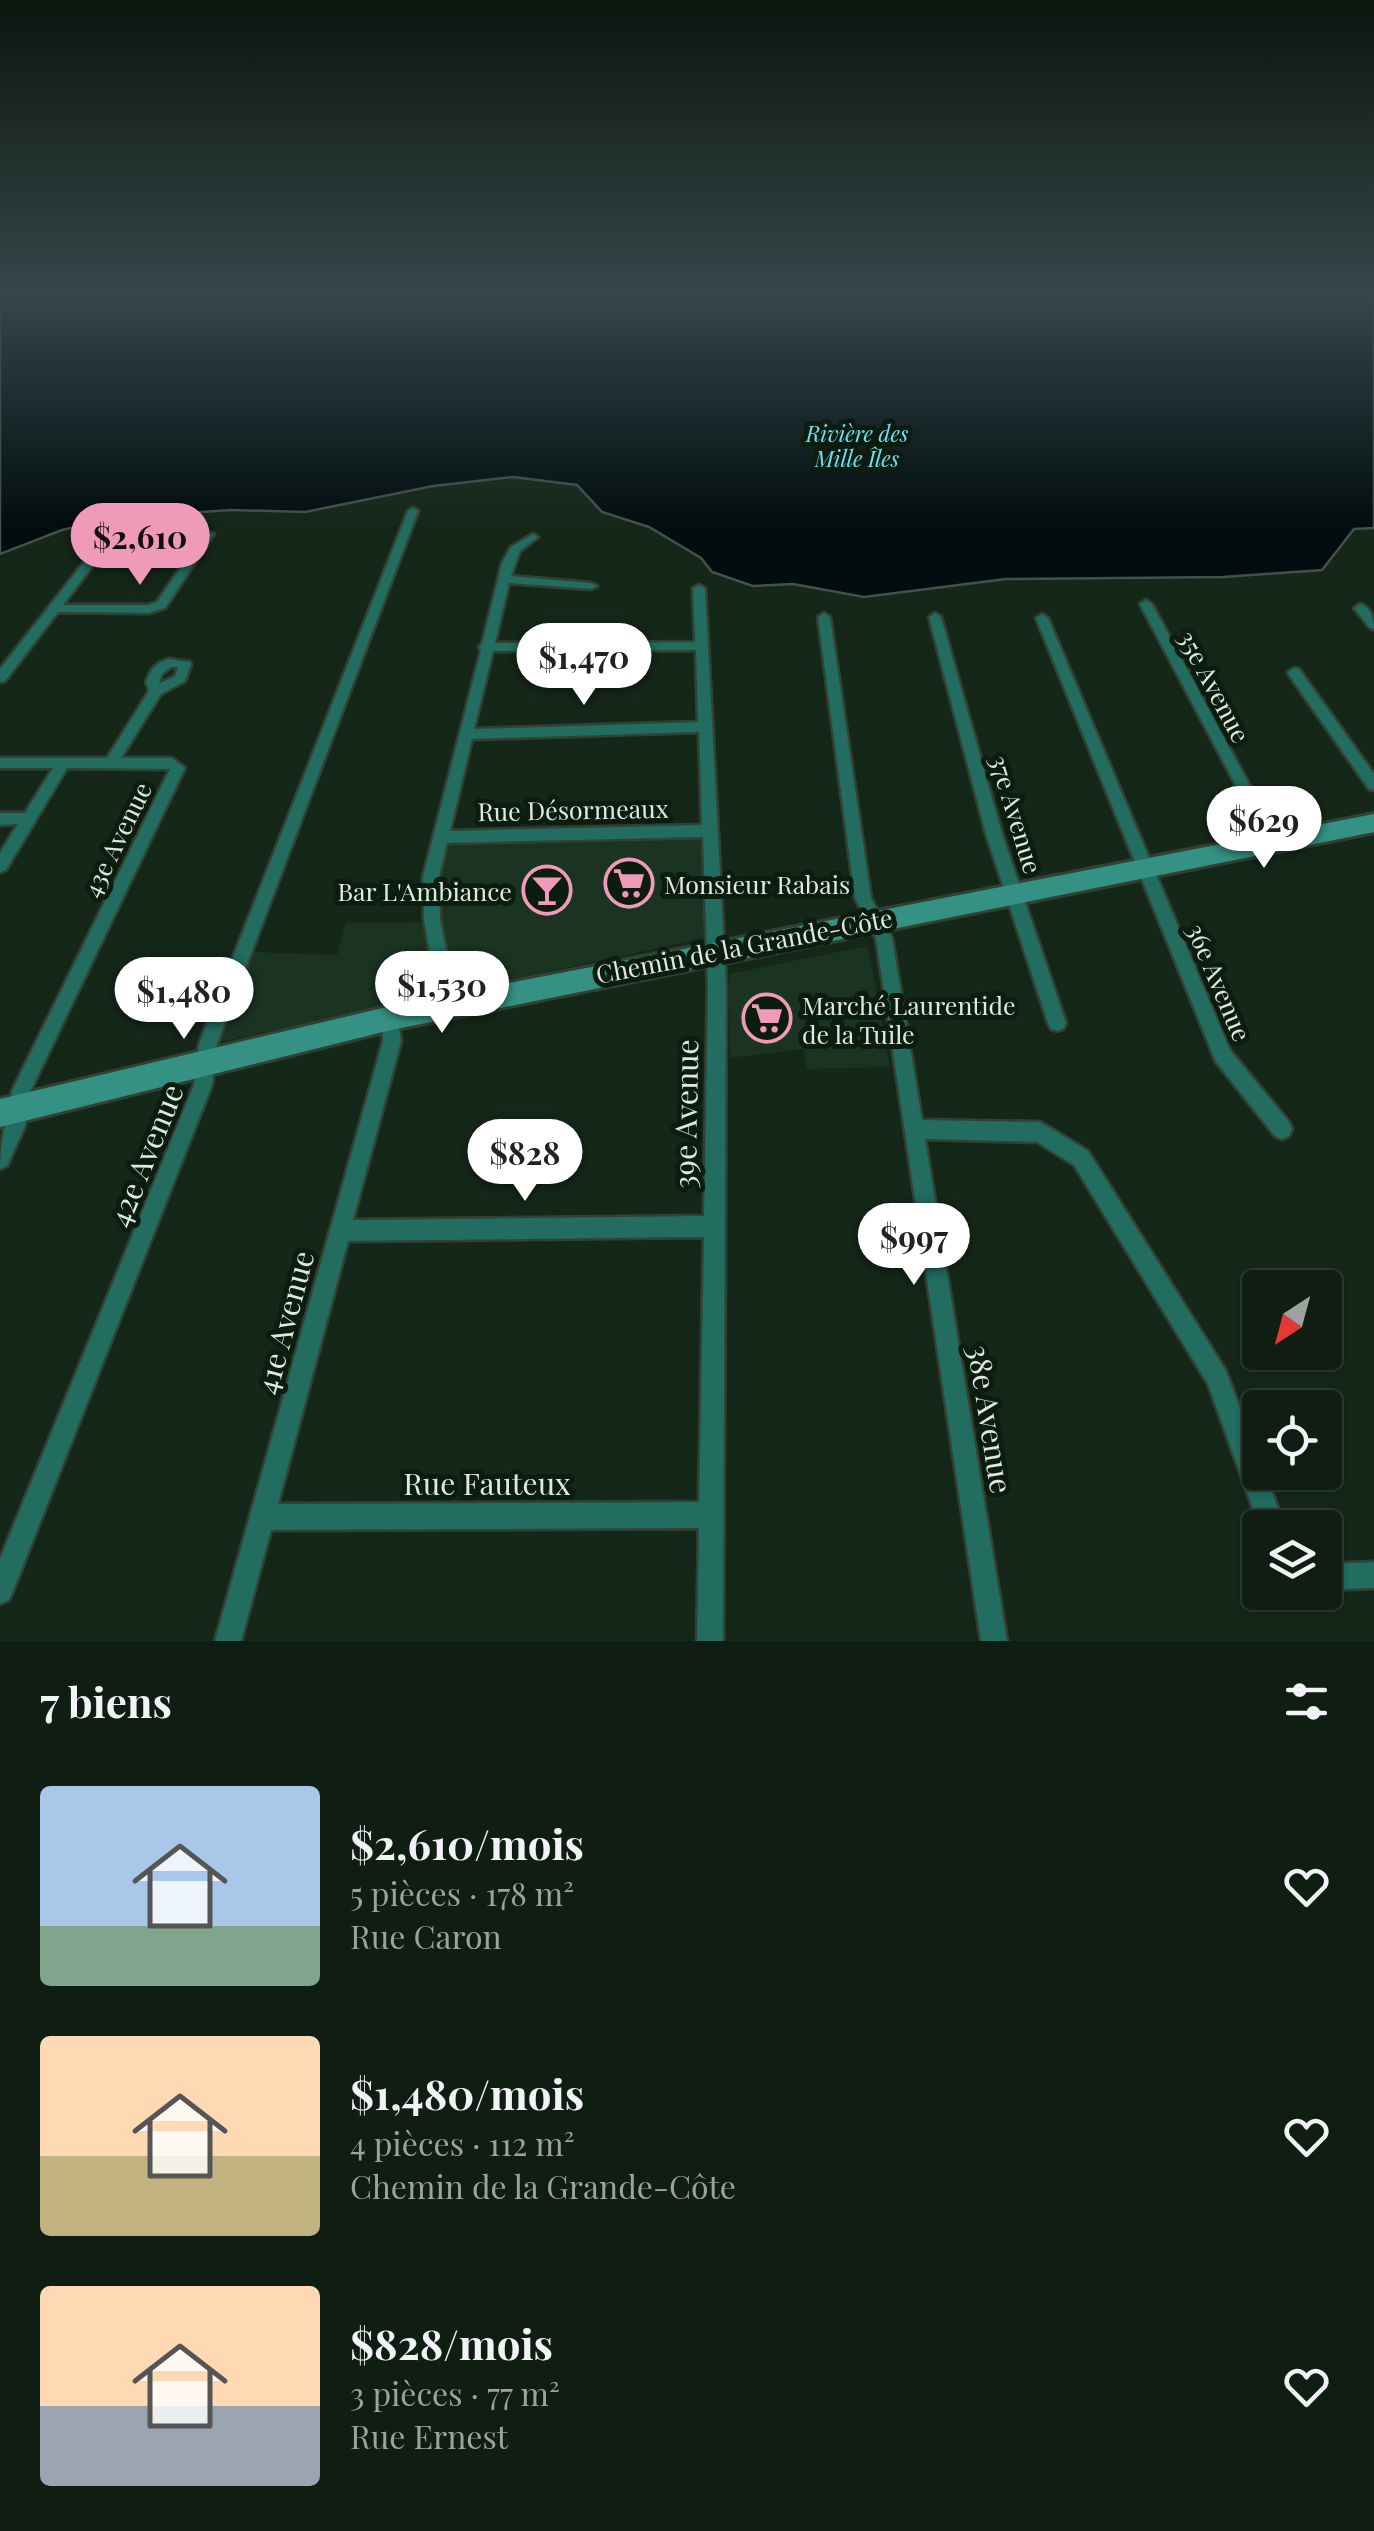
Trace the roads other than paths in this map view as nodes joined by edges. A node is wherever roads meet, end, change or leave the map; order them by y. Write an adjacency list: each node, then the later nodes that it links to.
1 (413, 511): 40 (street, 42e Avenue)
2 (114, 531): 9 (street)
3 (209, 534): 9 (street)
4 (533, 537): 5 (street)
5 (505, 579): 6 (street); 16 (street)
6 (591, 586)
7 (699, 588): 15 (street, 39e Avenue)
8 (1146, 604): 31 (street, 35e Avenue)
9 (53, 608): 18 (street)
10 (1360, 608): 14 (street)
11 (824, 617): 35 (street, 38e Avenue)
12 (935, 617): 34 (street, 37e Avenue)
13 (1042, 618): 32 (street, 36e Avenue)
14 (1374, 625)
15 (701, 646): 16 (street); 20 (street, 39e Avenue)
16 (485, 647): 21 (street)
17 (1294, 672): 25 (street)
18 (0, 678)
19 (156, 692): 24 (street)
20 (704, 727): 21 (street); 29 (street, 39e Avenue)
21 (464, 734): 30 (street)
22 (0, 763): 23 (street)
23 (63, 763): 24 (street); 26 (street)
24 (111, 763): 41 (street, 43e Avenue)
25 (1374, 785)
26 (30, 818): 27 (street); 33 (street)
27 (0, 819)
28 (1374, 823): 31 (main road, Chemin de la Grande-Côte)
29 (707, 831): 30 (street, Rue Désormeaux); 36 (street, 39e Avenue)
30 (440, 837): 37 (street)
31 (1273, 842): 32 (main road, Chemin de la Grande-Côte)
32 (1145, 865): 34 (main road, Chemin de la Grande-Côte); 43 (street, 36e Avenue)
33 (0, 866)
34 (1015, 891): 35 (main road, Chemin de la Grande-Côte); 39 (street, 37e Avenue)
35 (874, 919): 36 (main road, Chemin de la Grande-Côte); 42 (street, 38e Avenue)
36 (716, 950): 37 (main road, Chemin de la Grande-Côte); 45 (street, 39e Avenue)
37 (448, 1006): 38 (main road, Chemin de la Grande-Côte)
38 (391, 1018): 40 (main road, Chemin de la Grande-Côte); 46 (street, 41e Avenue)
39 (1057, 1024)
40 (206, 1061): 41 (main road, Chemin de la Grande-Côte); 52 (street, 42e Avenue)
41 (10, 1110): 44 (street, 43e Avenue)
42 (912, 1129): 47 (street); 55 (street, 38e Avenue)
43 (1282, 1130)
44 (0, 1159)
45 (713, 1226): 46 (street); 48 (street, 39e Avenue)
46 (340, 1232): 49 (street, 41e Avenue)
47 (1266, 1510)
48 (712, 1515): 49 (street, Rue Fauteux); 54 (street, 39e Avenue)
49 (262, 1517): 53 (street, 41e Avenue)
50 (1374, 1575): 51 (street)
51 (1342, 1576)
52 (0, 1591)
53 (228, 1641)
54 (710, 1641)
55 (994, 1641)

